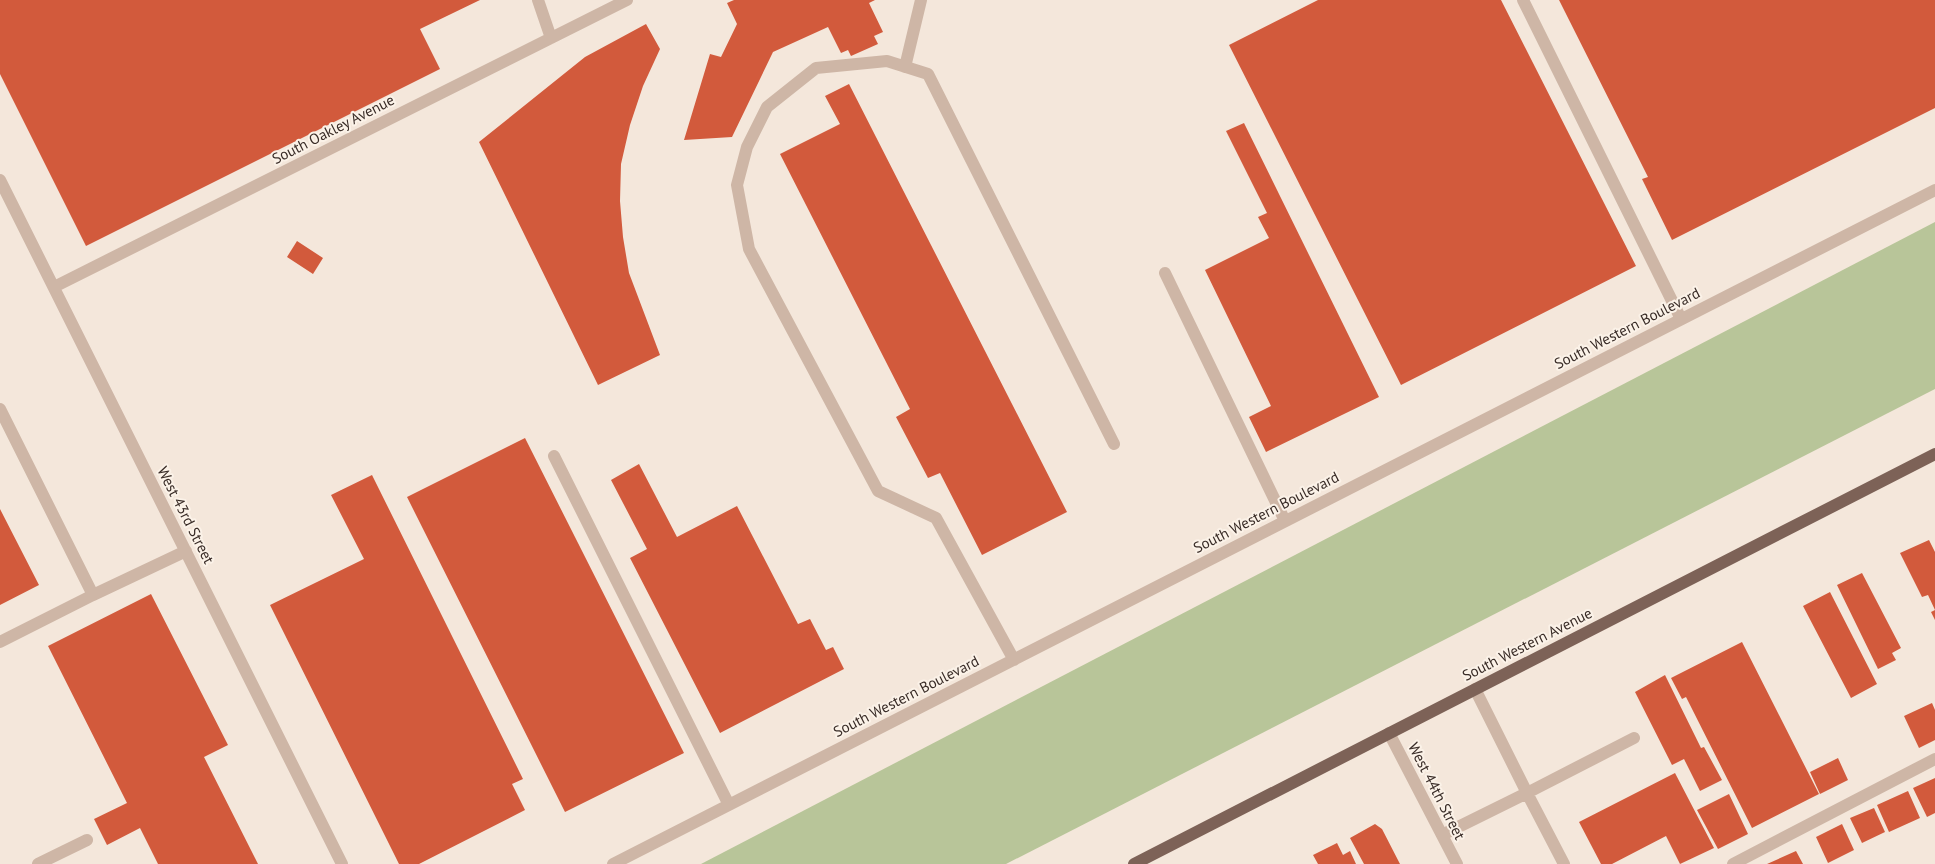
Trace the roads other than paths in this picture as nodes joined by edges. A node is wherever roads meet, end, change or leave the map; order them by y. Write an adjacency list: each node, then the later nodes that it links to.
1 (538, 0): 5 (street)
2 (627, 0): 5 (street, South Oakley Avenue)
3 (921, 0): 6 (street)
4 (1523, 0): 11 (street)
5 (551, 38): 10 (street, South Oakley Avenue)
6 (905, 67): 13 (street); 20 (street)
7 (0, 180): 10 (street, West 43rd Street)
8 (1935, 190): 11 (street, South Western Boulevard)
9 (1166, 273): 16 (street)
10 (54, 287): 17 (street, West 43rd Street)
11 (1681, 319): 16 (street, South Western Boulevard)
12 (0, 409): 18 (street)
13 (1114, 444)
14 (1935, 454): 21 (main road, South Western Avenue)
15 (554, 456): 26 (street)
16 (1284, 521): 20 (street, South Western Boulevard)
17 (186, 551): 18 (street); 30 (street, West 43rd Street)
18 (93, 595): 19 (street)
19 (0, 642)
20 (1014, 660): 26 (street, South Western Boulevard)
21 (1475, 689): 22 (main road, South Western Avenue); 25 (street)
22 (1389, 733): 27 (street, West 44th Street); 32 (main road, South Western Avenue)
23 (1634, 738): 25 (street)
24 (1935, 760): 35 (street)
25 (1527, 793): 27 (street); 34 (street)
26 (729, 805): 31 (street, South Western Boulevard)
27 (1442, 835): 33 (street, West 44th Street)
28 (87, 840): 29 (street)
29 (38, 864)
30 (342, 864)
31 (613, 864)
32 (1134, 864)
33 (1456, 864)
34 (1564, 864)
35 (1733, 864)

